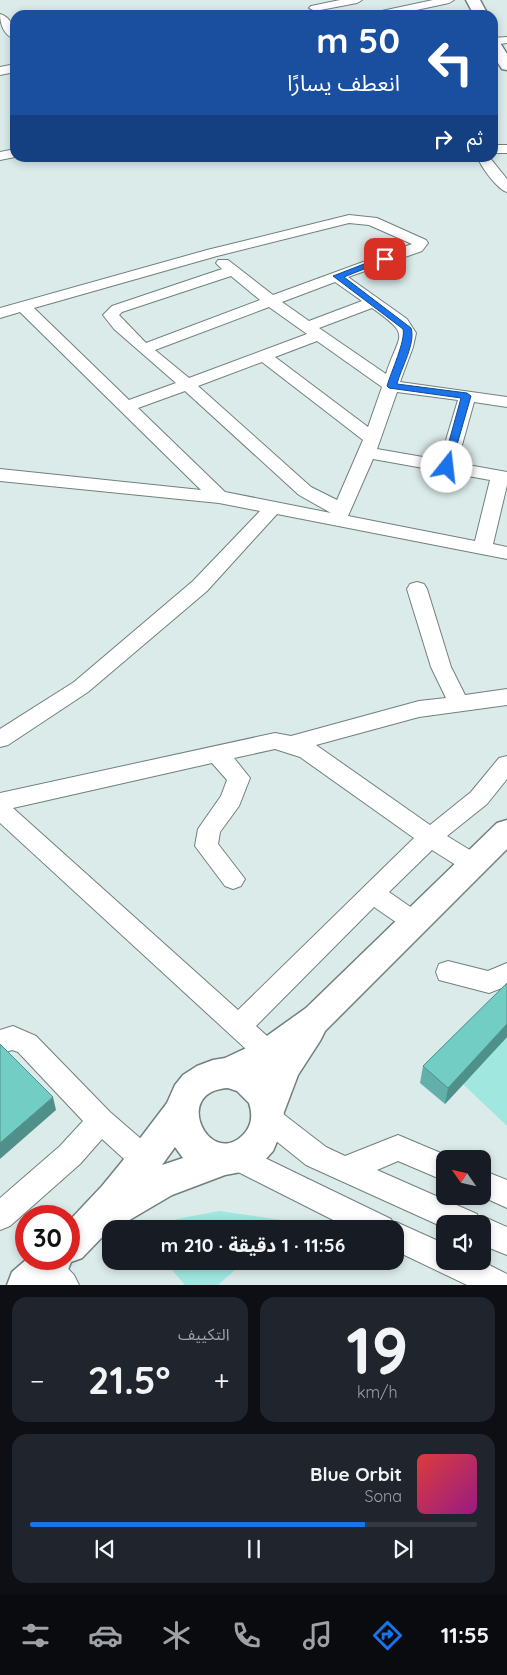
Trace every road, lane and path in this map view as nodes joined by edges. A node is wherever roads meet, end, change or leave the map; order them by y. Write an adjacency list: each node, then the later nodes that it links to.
1 (304, 0): 4 (street)
2 (357, 0): 4 (street)
3 (449, 0): 6 (street)
4 (315, 8): 5 (street)
5 (318, 10)
6 (401, 10)
7 (0, 17): 8 (street)
8 (10, 30)
9 (498, 51): 10 (main road)
10 (507, 66)
11 (486, 162): 12 (street)
12 (507, 188)
13 (212, 253): 14 (street); 15 (street); 18 (street)
14 (232, 271): 16 (street); 21 (street)
15 (337, 276): 16 (street); 17 (street)
16 (270, 301): 20 (street); 21 (street)
17 (373, 302): 20 (street); 24 (street)
18 (22, 306): 19 (street); 27 (street)
19 (0, 313)
20 (312, 331): 22 (street); 24 (street)
21 (144, 349): 23 (street)
22 (263, 355): 23 (street); 28 (street)
23 (186, 384): 27 (street); 34 (street)
24 (392, 386): 25 (street); 28 (street)
25 (467, 396): 26 (street); 29 (street)
26 (507, 402)
27 (126, 406): 32 (street)
28 (368, 445): 29 (street); 34 (street)
29 (447, 467): 31 (street)
30 (0, 475): 32 (street)
31 (503, 477): 35 (street)
32 (219, 497): 33 (street)
33 (273, 508): 34 (street); 40 (street)
34 (339, 515): 35 (street)
35 (483, 548): 36 (street)
36 (507, 553)
37 (417, 589): 39 (street)
38 (507, 697): 39 (street)
39 (459, 704): 41 (street)
40 (0, 739)
41 (291, 744): 42 (street); 47 (street)
42 (217, 754): 44 (street); 49 (street)
43 (507, 764): 47 (street)
44 (0, 802)
45 (0, 809): 55 (street)
46 (505, 835): 48 (main road)
47 (430, 838): 48 (street); 50 (street)
48 (475, 865): 51 (main road)
49 (232, 879)
50 (373, 894): 51 (street); 55 (street)
51 (414, 922): 54 (main road)
52 (448, 972): 53 (street)
53 (507, 974)
54 (317, 1018): 57 (main road); 60 (main road)
55 (239, 1026): 57 (street)
56 (4, 1035): 61 (street)
57 (268, 1053): 58 (main road)
58 (226, 1074): 59 (main road); 60 (main road)
59 (180, 1112): 62 (main road); 63 (main road)
60 (269, 1114): 62 (main road); 65 (street)
61 (101, 1121): 63 (street); 69 (street)
62 (230, 1158): 70 (street); 71 (main road)
63 (145, 1160): 71 (main road)
64 (436, 1164): 65 (street)
65 (345, 1170): 68 (street)
66 (491, 1187): 67 (street)
67 (507, 1194)
68 (448, 1215)
69 (0, 1216)
70 (362, 1220)
71 (96, 1221): 73 (main road)
72 (491, 1234): 75 (street)
73 (80, 1238)
74 (404, 1240): 76 (street)
75 (507, 1241)
76 (436, 1256)
77 (467, 1270): 78 (street)
78 (498, 1285)

